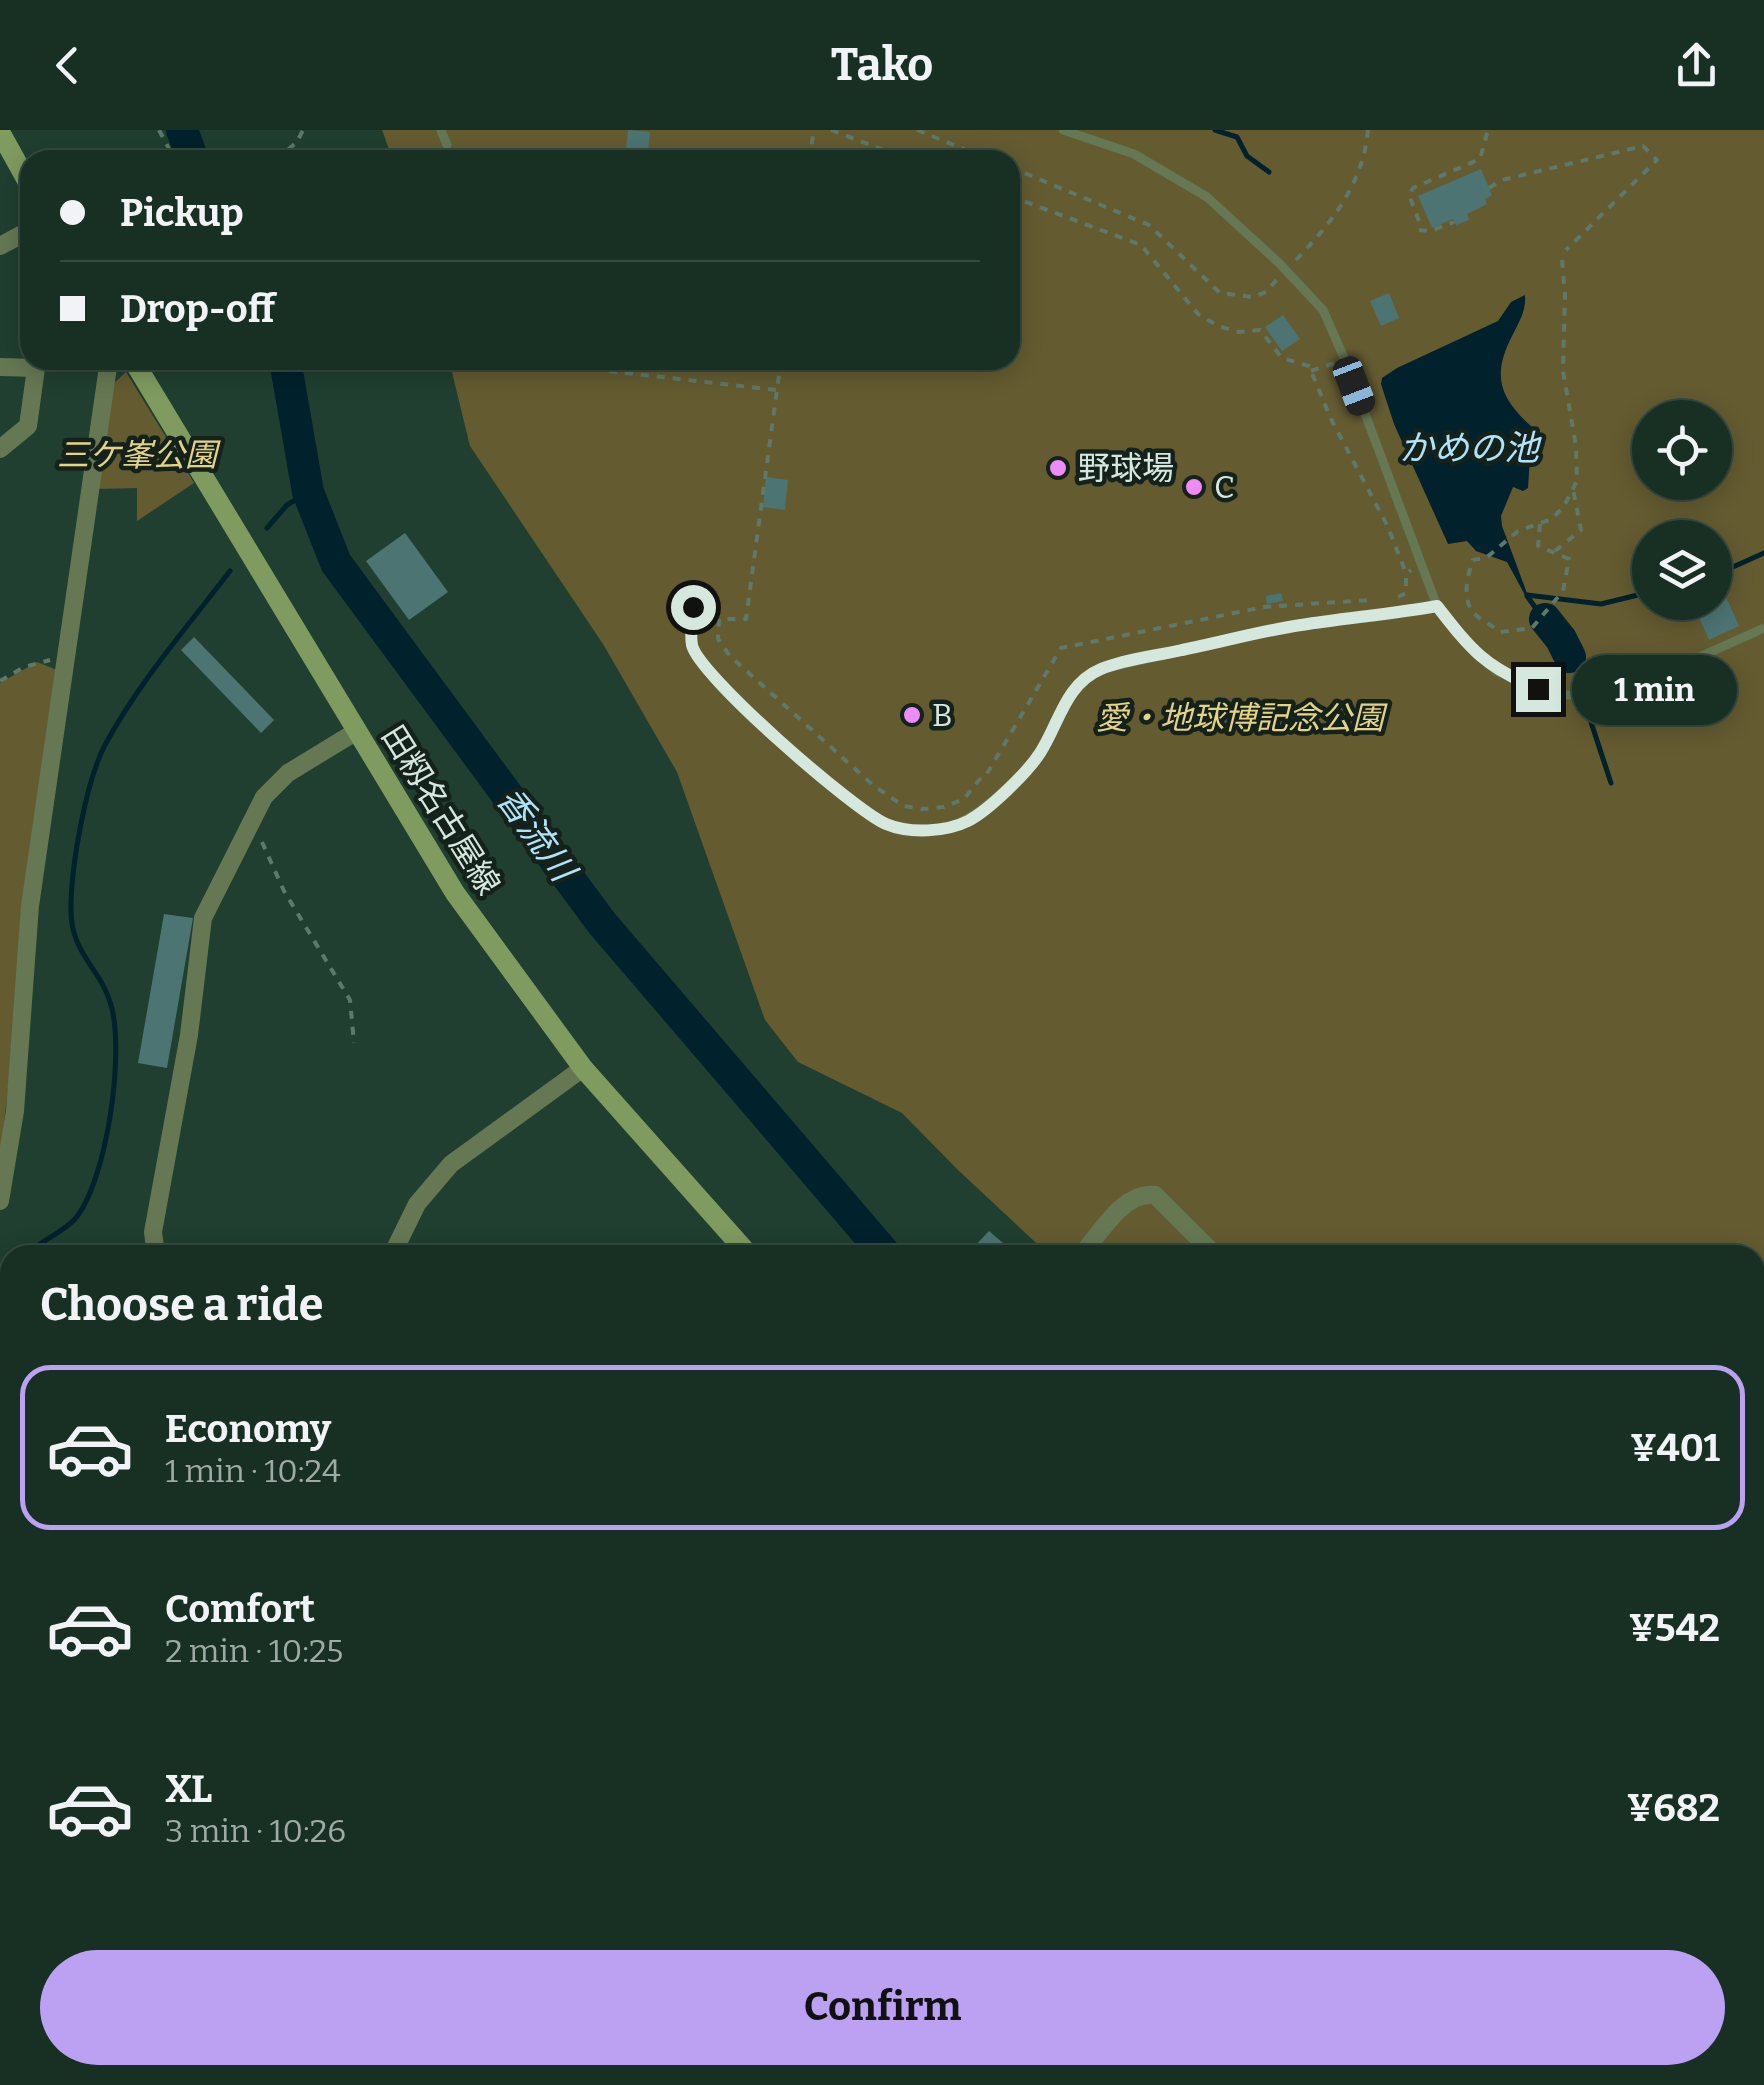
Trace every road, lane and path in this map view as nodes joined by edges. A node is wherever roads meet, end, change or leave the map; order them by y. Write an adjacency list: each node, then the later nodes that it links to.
1 (303, 130): 12 (path)
2 (441, 130): 11 (lane)
3 (806, 130): 4 (path)
4 (814, 130)
5 (831, 130): 13 (path)
6 (917, 130): 14 (path)
7 (1063, 130): 26 (lane)
8 (1368, 130): 23 (path)
9 (1488, 130): 19 (path)
10 (0, 132): 15 (main road)
11 (448, 145)
12 (288, 150)
13 (884, 150)
14 (966, 150)
15 (20, 168)
16 (1020, 172): 25 (path)
17 (1489, 188): 22 (path)
18 (1020, 200): 32 (path)
19 (1418, 221)
20 (1454, 222): 21 (path)
21 (1418, 230)
22 (1566, 250)
23 (1299, 256)
24 (1562, 258): 35 (path)
25 (1277, 279)
26 (1344, 360): 32 (path); 42 (lane)
27 (36, 370): 34 (street)
28 (107, 370): 45 (street)
29 (139, 370): 47 (main road, 田籾名古屋線)
30 (608, 370): 33 (path)
31 (779, 370): 33 (path)
32 (1311, 371): 39 (path)
33 (776, 390): 41 (path)
34 (0, 449)
35 (1573, 489): 36 (path); 37 (path)
36 (1540, 524): 37 (path); 37 (path)
37 (1555, 552)
38 (1414, 569): 39 (path)
39 (1406, 573): 40 (path)
40 (1394, 599)
41 (1376, 600)
42 (1437, 606): 43 (lane); 44 (lane)
43 (693, 607)
44 (1764, 628)
45 (68, 656): 46 (path); 51 (street)
46 (0, 682)
47 (357, 731): 48 (street); 50 (main road, 田籾名古屋線)
48 (250, 829): 49 (path); 52 (street)
49 (354, 1044)
50 (583, 1068): 53 (street); 54 (main road, 田籾名古屋線)
51 (0, 1201)
52 (155, 1245)
53 (397, 1245)
54 (740, 1245)
55 (1090, 1245): 56 (street)
56 (1205, 1245)

